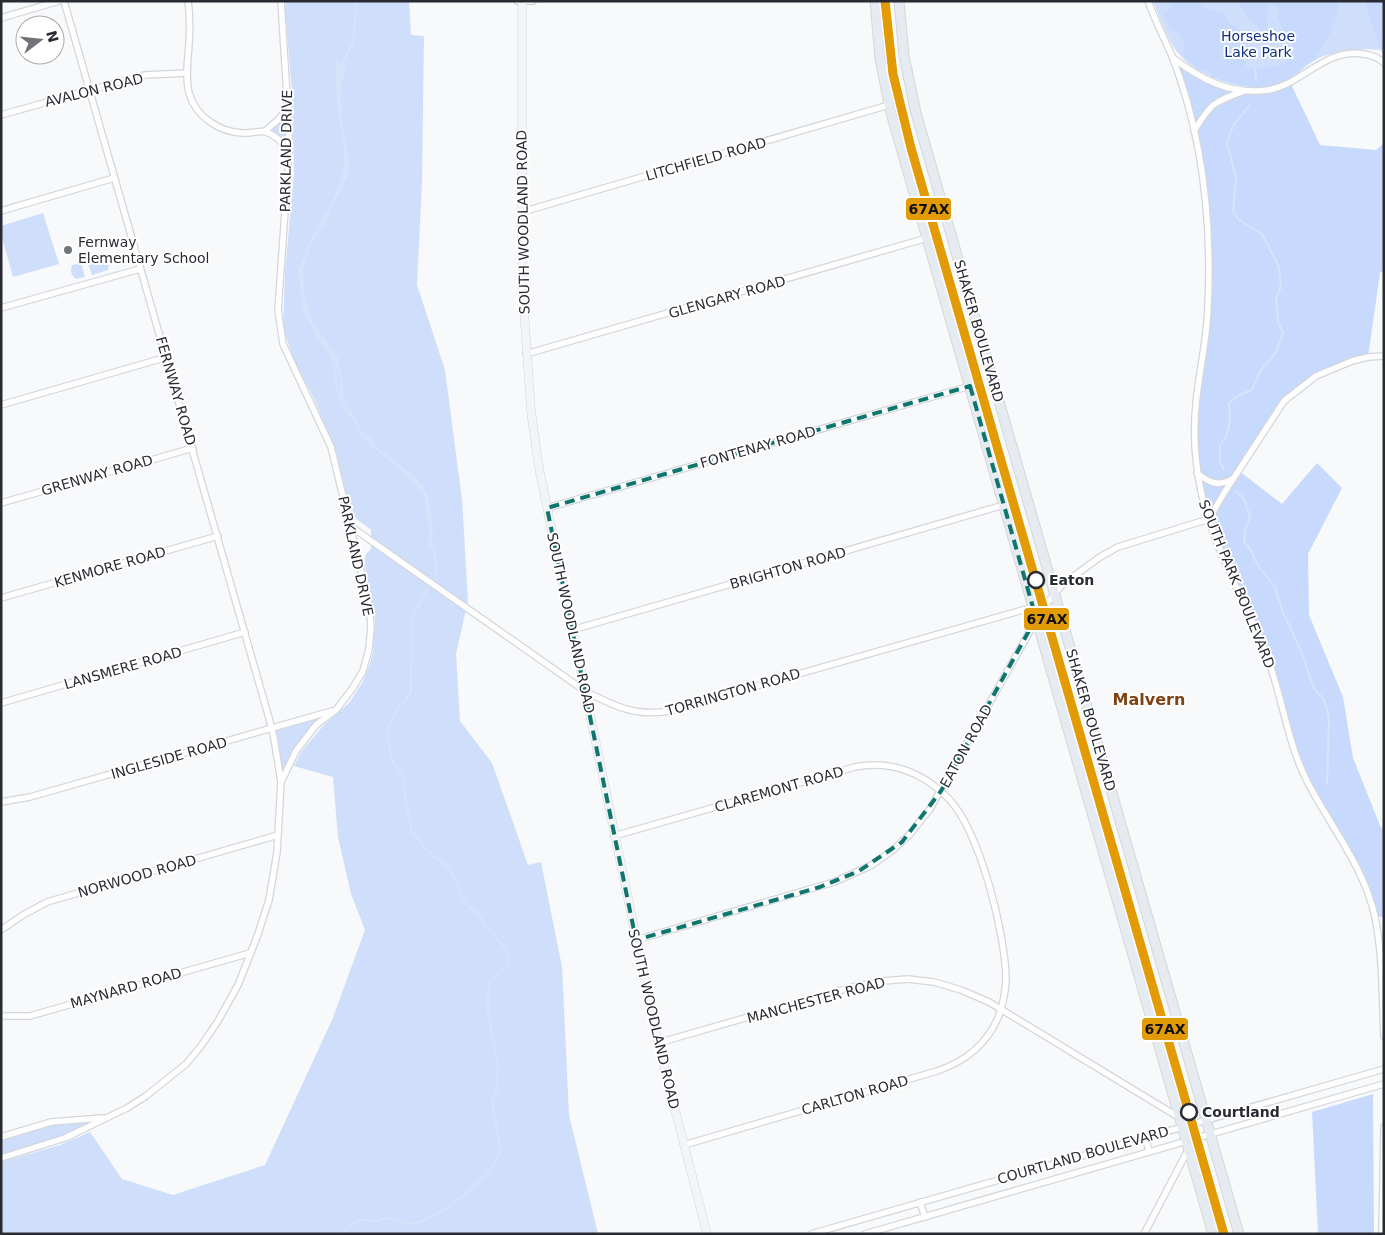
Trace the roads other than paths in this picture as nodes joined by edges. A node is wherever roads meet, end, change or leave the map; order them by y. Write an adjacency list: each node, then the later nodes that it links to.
1 (59, 1): 10 (street)
2 (64, 1): 14 (street, FERNWAY ROAD)
3 (188, 1): 13 (street)
4 (281, 1): 17 (street, PARKLAND DRIVE)
5 (534, 1): 9 (street)
6 (875, 1): 16 (main road, SHAKER BOULEVARD)
7 (899, 1): 42 (main road, SHAKER BOULEVARD)
8 (1148, 1): 11 (street, SOUTH PARK BOULEVARD)
9 (520, 2): 24 (street, SOUTH WOODLAND ROAD)
10 (1, 18)
11 (1172, 58): 15 (street); 20 (street, SOUTH PARK BOULEVARD)
12 (1384, 63): 15 (street)
13 (187, 74): 14 (street, AVALON ROAD); 19 (street)
14 (89, 89): 18 (street, AVALON ROAD); 22 (street, FERNWAY ROAD)
15 (1244, 91): 20 (street)
16 (889, 105): 24 (street, LITCHFIELD ROAD); 25 (main road, SHAKER BOULEVARD)
17 (288, 106): 19 (street); 21 (street, PARKLAND DRIVE)
18 (1, 114)
19 (264, 131): 21 (street)
20 (1194, 131): 34 (street, SOUTH PARK BOULEVARD)
21 (289, 152): 40 (street, PARKLAND DRIVE)
22 (114, 178): 23 (street); 26 (street, FERNWAY ROAD)
23 (1, 211)
24 (522, 212): 28 (street, SOUTH WOODLAND ROAD)
25 (928, 238): 28 (street, GLENGARY ROAD); 31 (main road, SHAKER BOULEVARD)
26 (140, 269): 27 (street); 30 (street, FERNWAY ROAD)
27 (1, 308)
28 (526, 354): 38 (street, SOUTH WOODLAND ROAD)
29 (1384, 356): 35 (street)
30 (167, 357): 32 (street); 33 (street, FERNWAY ROAD)
31 (970, 386): 37 (main road, SHAKER BOULEVARD); 38 (street, FONTENAY ROAD)
32 (1, 405)
33 (192, 448): 36 (street, GRENWAY ROAD); 41 (street, FERNWAY ROAD)
34 (1197, 473): 35 (street); 39 (street, SOUTH PARK BOULEVARD)
35 (1234, 477): 39 (street)
36 (1, 502)
37 (1004, 506): 45 (main road, SHAKER BOULEVARD); 47 (street, BRIGHTON ROAD)
38 (547, 508): 47 (street, SOUTH WOODLAND ROAD)
39 (1209, 519): 42 (street, EATON ROAD); 63 (street, SOUTH PARK BOULEVARD)
40 (350, 526): 49 (street, TORRINGTON ROAD); 51 (street, PARKLAND DRIVE)
41 (218, 536): 43 (street, KENMORE ROAD); 48 (street, FERNWAY ROAD)
42 (1055, 594): 44 (street, EATON ROAD); 68 (main road, SHAKER BOULEVARD)
43 (1, 598)
44 (1043, 604): 45 (street, TORRINGTON ROAD); 46 (street, EATON ROAD)
45 (1033, 606): 46 (main road, SHAKER BOULEVARD); 49 (street, TORRINGTON ROAD)
46 (1036, 618): 54 (street, EATON ROAD); 69 (main road, SHAKER BOULEVARD)
47 (572, 630): 49 (street, SOUTH WOODLAND ROAD)
48 (245, 632): 50 (street, LANSMERE ROAD); 52 (street, FERNWAY ROAD)
49 (585, 691): 57 (street, SOUTH WOODLAND ROAD)
50 (1, 704)
51 (336, 710): 52 (street, INGLESIDE ROAD); 53 (street, PARKLAND DRIVE)
52 (272, 728): 53 (street, FERNWAY ROAD); 55 (street, INGLESIDE ROAD)
53 (280, 782): 56 (street, PARKLAND DRIVE)
54 (941, 791): 57 (street, CLAREMONT ROAD); 59 (street, EATON ROAD); 61 (street, CLAREMONT ROAD)
55 (1, 802)
56 (278, 835): 58 (street, NORWOOD ROAD); 60 (street, PARKLAND DRIVE)
57 (614, 836): 59 (street, SOUTH WOODLAND ROAD)
58 (1, 930)
59 (636, 940): 64 (street, SOUTH WOODLAND ROAD)
60 (250, 953): 62 (street, MAYNARD ROAD); 67 (street, PARKLAND DRIVE)
61 (1001, 1009): 64 (street, MANCHESTER ROAD); 69 (street, MANCHESTER ROAD); 75 (street, CARLTON ROAD)
62 (1, 1016)
63 (1384, 1036)
64 (658, 1043): 75 (street, SOUTH WOODLAND ROAD)
65 (1384, 1068): 68 (street, COURTLAND BOULEVARD)
66 (1384, 1084): 71 (street, COURTLAND BOULEVARD)
67 (104, 1118): 72 (street, PARKLAND DRIVE); 77 (street, PARKLAND DRIVE)
68 (1206, 1119): 69 (street, COURTLAND BOULEVARD); 71 (main road, SHAKER BOULEVARD)
69 (1181, 1122): 73 (street, COURTLAND BOULEVARD); 74 (main road, SHAKER BOULEVARD)
70 (1384, 1126): 86 (street)
71 (1210, 1134): 74 (street, COURTLAND BOULEVARD); 85 (main road, SHAKER BOULEVARD)
72 (1, 1137)
73 (1145, 1137): 76 (street); 78 (street, COURTLAND BOULEVARD)
74 (1188, 1144): 76 (street, COURTLAND BOULEVARD); 83 (street); 84 (main road, SHAKER BOULEVARD)
75 (684, 1145): 80 (street, SOUTH WOODLAND ROAD)
76 (1149, 1151): 79 (street, COURTLAND BOULEVARD)
77 (1, 1158)
78 (920, 1202): 79 (street); 81 (street, COURTLAND BOULEVARD)
79 (924, 1217): 82 (street, COURTLAND BOULEVARD)
80 (707, 1234)
81 (810, 1234)
82 (865, 1234)
83 (1144, 1234)
84 (1213, 1234)
85 (1239, 1234)
86 (1382, 1234)

